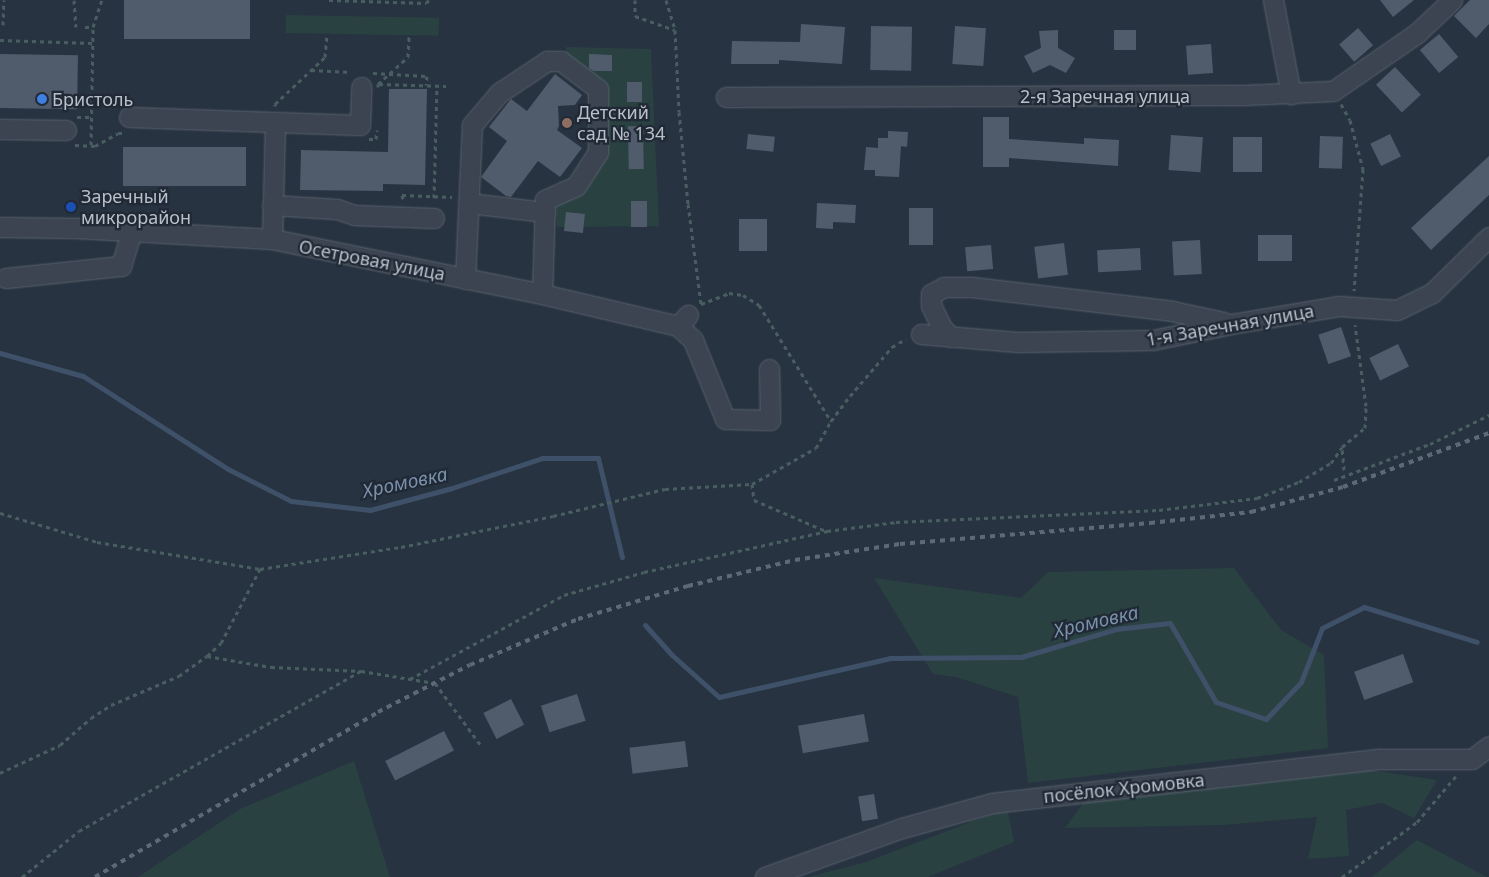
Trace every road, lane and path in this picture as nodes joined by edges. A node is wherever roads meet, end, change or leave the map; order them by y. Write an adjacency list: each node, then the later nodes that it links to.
1 (4, 0): 10 (path)
2 (74, 0): 11 (path)
3 (102, 0): 13 (path)
4 (329, 0): 5 (path)
5 (429, 0)
6 (635, 0): 14 (path)
7 (666, 0): 14 (path)
8 (1273, 0): 27 (street)
9 (1452, 0): 26 (street)
10 (3, 25)
11 (76, 27)
12 (85, 27): 13 (path)
13 (92, 27): 18 (path)
14 (675, 30): 46 (path)
15 (327, 34): 30 (path)
16 (409, 36): 22 (path)
17 (0, 40): 18 (path)
18 (92, 43): 33 (path)
19 (344, 72): 21 (path)
20 (427, 76): 23 (path)
21 (344, 78)
22 (370, 85): 23 (path); 30 (street)
23 (426, 85): 24 (path)
24 (436, 86): 25 (path); 37 (path)
25 (446, 86)
26 (1333, 91): 27 (street, 2-я Заречная улица); 45 (path)
27 (1291, 94): 28 (street, 2-я Заречная улица)
28 (726, 97)
29 (129, 117): 30 (street)
30 (274, 122): 35 (street)
31 (0, 129): 32 (street)
32 (66, 130)
33 (91, 145)
34 (469, 203): 36 (street); 36 (street); 43 (street)
35 (272, 206): 37 (street); 41 (street)
36 (545, 212): 44 (street)
37 (434, 218)
38 (0, 227): 39 (street, Осетровая улица)
39 (132, 230): 41 (street, Осетровая улица); 42 (street)
40 (1489, 236): 45 (street, 1-я Заречная улица)
41 (272, 239): 43 (street, Осетровая улица)
42 (6, 278)
43 (465, 279): 44 (street, Осетровая улица)
44 (542, 294): 46 (street, Осетровая улица)
45 (1352, 307): 47 (street, 1-я Заречная улица); 53 (path)
46 (689, 315): 50 (street); 52 (path)
47 (1231, 324): 49 (street, 1-я Заречная улица); 49 (street)
48 (921, 334): 49 (street, 1-я Заречная улица); 52 (path)
49 (951, 337)
50 (769, 369)
51 (1489, 415): 55 (path)
52 (831, 421): 56 (path)
53 (1342, 447): 54 (path); 58 (path)
54 (1344, 470)
55 (1334, 480)
56 (752, 484): 58 (path); 59 (path)
57 (0, 513): 59 (path)
58 (827, 531): 62 (path)
59 (260, 569): 60 (path)
60 (206, 656): 61 (path); 66 (path)
61 (361, 671): 62 (path); 67 (path)
62 (410, 679): 64 (path)
63 (1489, 746): 65 (street)
64 (482, 747)
65 (1472, 759): 68 (street, посёлок Хромовка); 69 (path)
66 (0, 773)
67 (22, 877)
68 (765, 877)
69 (1342, 877)

